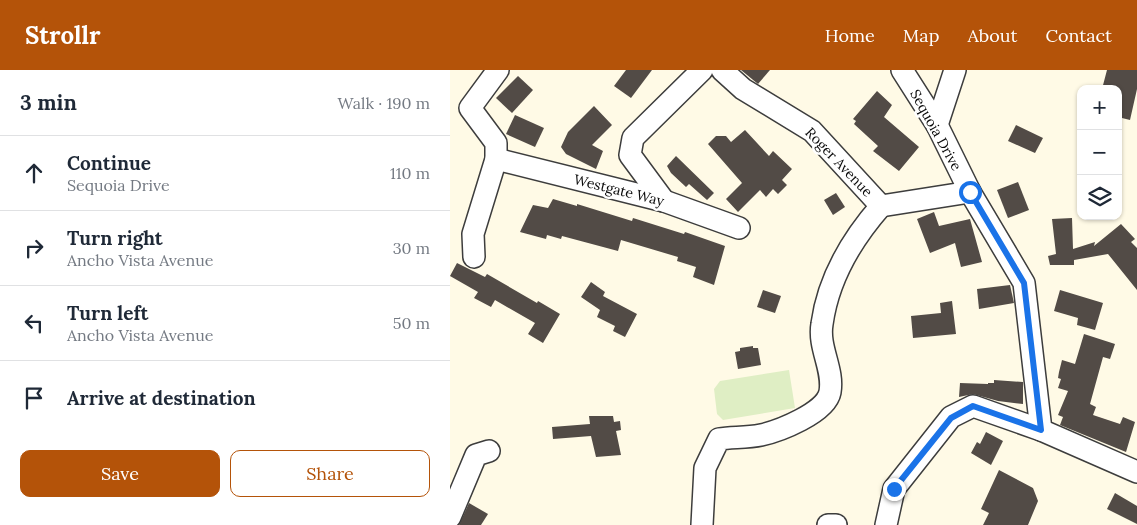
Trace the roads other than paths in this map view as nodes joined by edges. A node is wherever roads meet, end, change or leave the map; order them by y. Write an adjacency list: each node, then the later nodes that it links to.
1 (498, 70): 7 (street)
2 (702, 70): 9 (street)
3 (722, 70): 10 (street, Roger Avenue)
4 (902, 70): 6 (street, Sequoia Drive)
5 (955, 70): 6 (street)
6 (937, 125): 8 (street, Sequoia Drive)
7 (496, 159): 9 (street, Westgate Way); 12 (street)
8 (970, 192): 10 (street); 13 (street, Sequoia Drive)
9 (664, 201): 11 (street, Westgate Way)
10 (881, 206): 17 (street)
11 (739, 228)
12 (474, 257)
13 (1041, 430): 15 (street); 20 (street)
14 (489, 451): 16 (street)
15 (1137, 472)
16 (450, 517)
17 (702, 525)
18 (828, 525): 19 (street)
19 (836, 525)
20 (886, 525)

